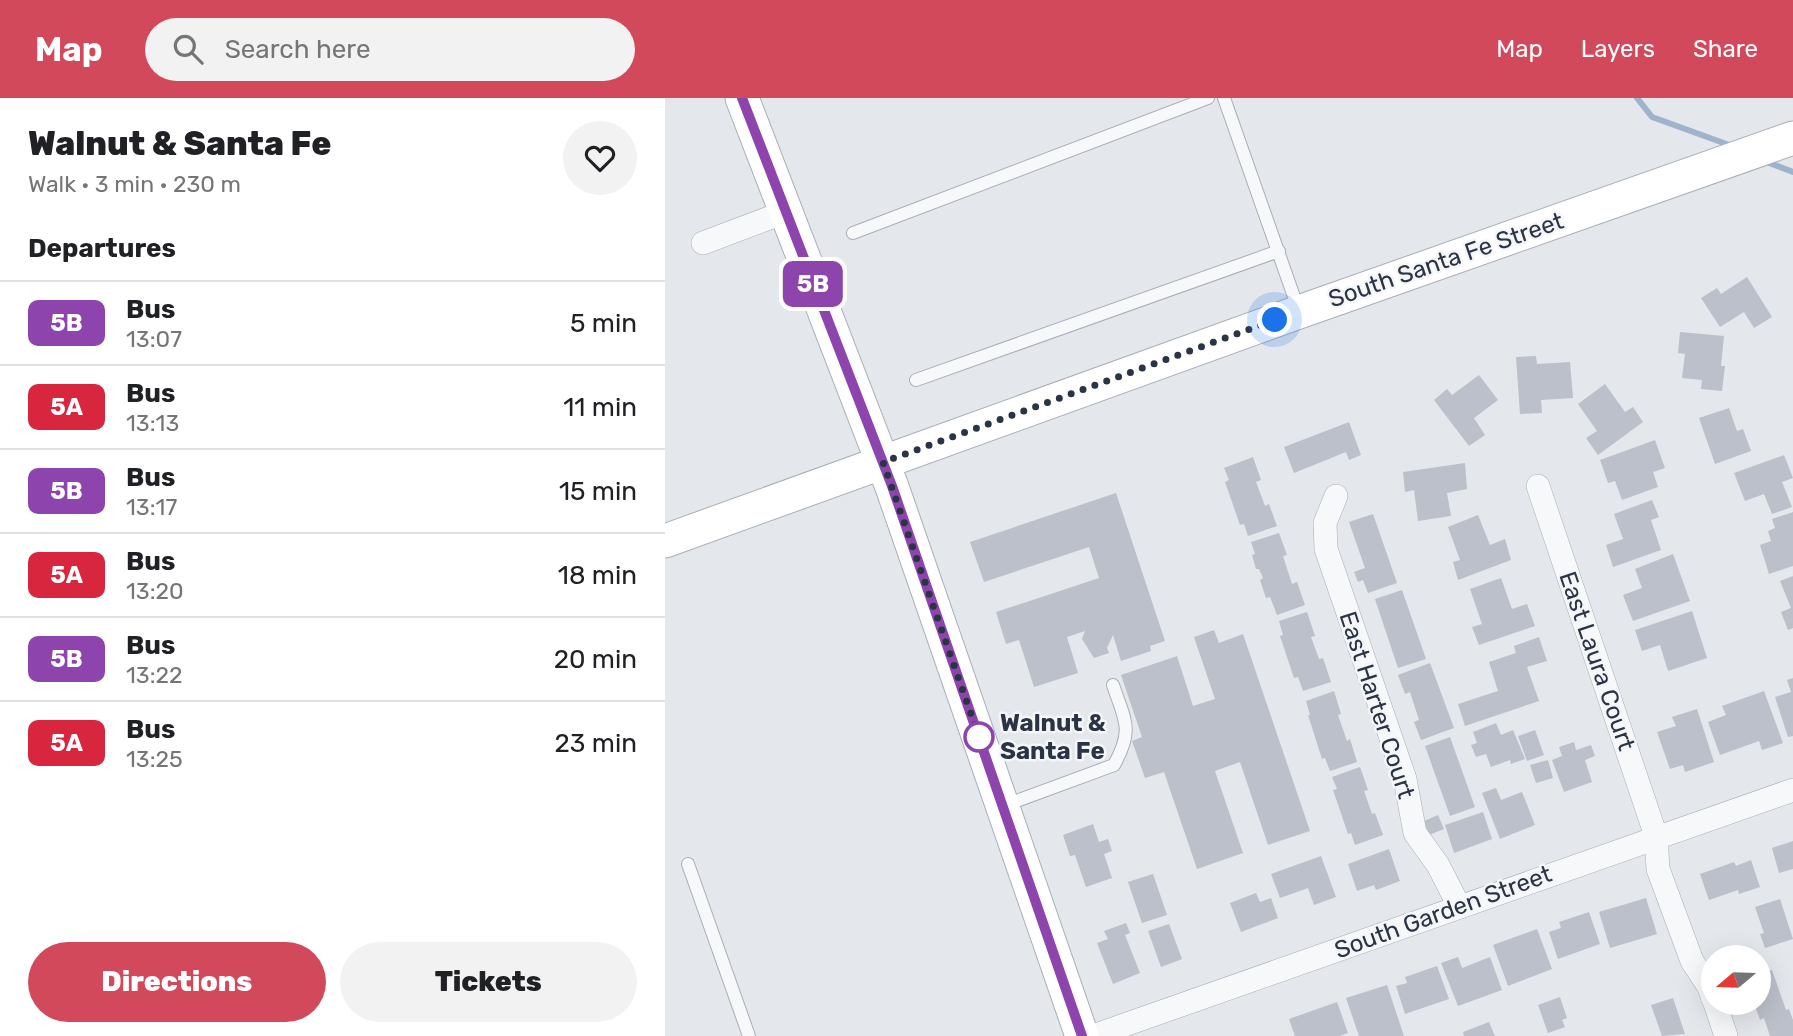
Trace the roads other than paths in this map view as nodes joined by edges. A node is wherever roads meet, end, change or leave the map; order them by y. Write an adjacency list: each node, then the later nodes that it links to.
1 (741, 98): 5 (street)
2 (1208, 98): 6 (lane)
3 (1224, 98): 8 (lane)
4 (1780, 142): 9 (street, South Santa Fe Street)
5 (785, 212): 7 (street); 11 (street)
6 (853, 233)
7 (703, 243)
8 (1279, 251): 9 (lane); 10 (lane)
9 (1299, 312): 11 (street, South Santa Fe Street)
10 (916, 380)
11 (883, 462): 14 (street, South Santa Fe Street); 17 (street)
12 (1538, 486): 18 (street, East Laura Court)
13 (1336, 496): 20 (street, East Harter Court)
14 (665, 541)
15 (1112, 685): 17 (lane)
16 (1793, 790): 18 (street, South Garden Street)
17 (1003, 806): 24 (street)
18 (1656, 836): 20 (street, South Garden Street); 21 (street, East Laura Court)
19 (688, 864): 23 (lane)
20 (1459, 906): 25 (street, South Garden Street)
21 (1701, 975)
22 (1719, 1015): 26 (street, East Laura Court)
23 (749, 1036)
24 (1082, 1036)
25 (1093, 1036)
26 (1726, 1036)

